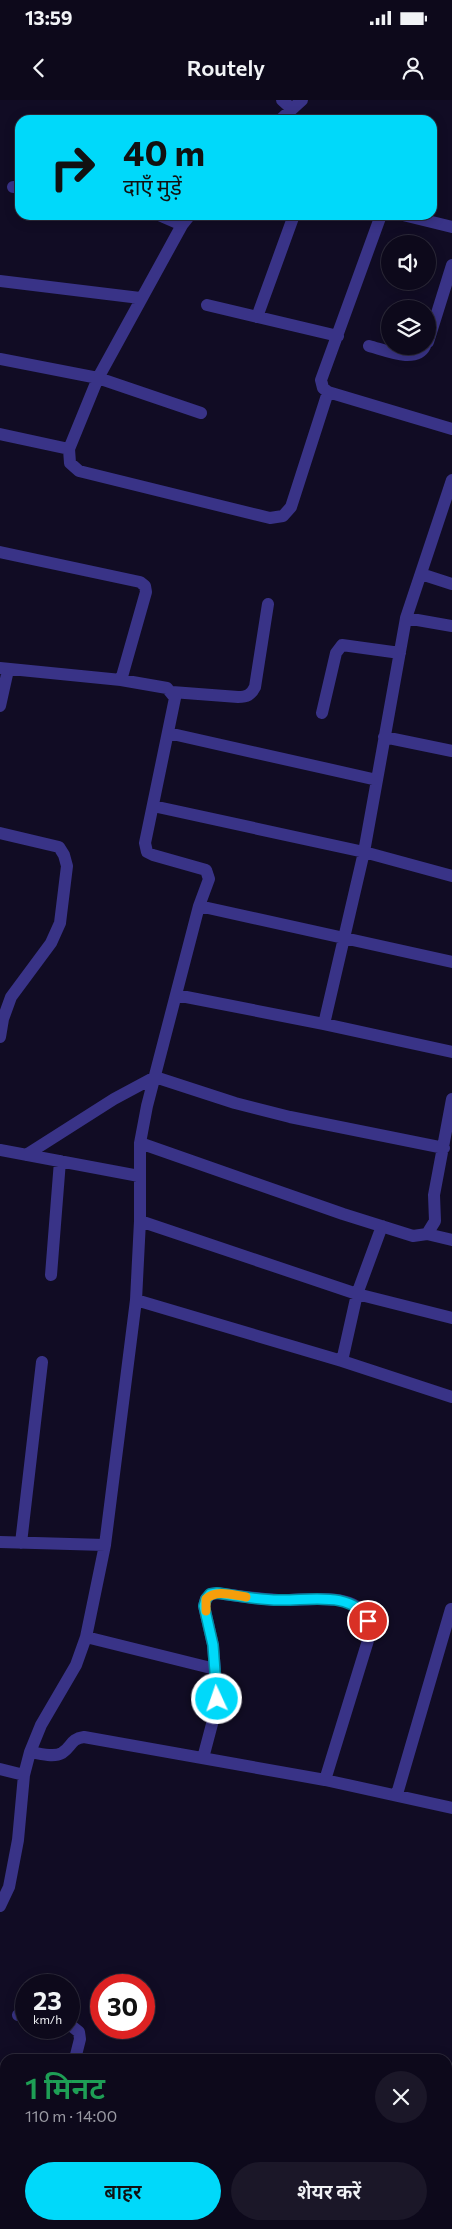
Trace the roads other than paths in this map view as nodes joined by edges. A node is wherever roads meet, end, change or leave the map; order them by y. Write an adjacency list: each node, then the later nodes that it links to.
1 (282, 100): 3 (street)
2 (302, 100): 3 (street)
3 (292, 109): 4 (street)
4 (286, 115)
5 (169, 220): 10 (street)
6 (186, 220): 10 (street)
7 (292, 220): 17 (street)
8 (380, 220): 18 (street)
9 (423, 220): 11 (street)
10 (182, 226): 14 (street)
11 (452, 227)
12 (452, 265): 16 (street)
13 (0, 282): 14 (street)
14 (140, 298): 22 (street)
15 (207, 305): 17 (street)
16 (436, 316)
17 (258, 317): 18 (street)
18 (338, 336): 23 (street)
19 (369, 346): 20 (street)
20 (381, 349)
21 (0, 359): 22 (street)
22 (98, 378): 24 (street); 27 (street)
23 (328, 392): 25 (street); 27 (street)
24 (201, 413)
25 (452, 429)
26 (0, 434): 27 (street)
27 (69, 449)
28 (451, 484): 30 (street)
29 (0, 552): 37 (street)
30 (421, 574): 31 (street); 33 (street)
31 (452, 584)
32 (268, 604): 38 (street)
33 (406, 618): 34 (street); 35 (street)
34 (452, 626)
35 (400, 653): 40 (street); 42 (street)
36 (4, 669): 37 (street); 39 (street)
37 (121, 680): 38 (street)
38 (172, 692): 41 (street)
39 (0, 706)
40 (322, 713)
41 (168, 733): 44 (street); 45 (street)
42 (384, 737): 43 (street); 44 (street)
43 (452, 751)
44 (377, 780): 47 (street)
45 (153, 806): 47 (street); 49 (street)
46 (0, 833): 54 (street)
47 (364, 852): 48 (street); 50 (street)
48 (452, 876)
49 (199, 906): 50 (street); 52 (street)
50 (343, 938): 51 (street); 53 (street)
51 (452, 962)
52 (176, 995): 53 (street); 56 (street)
53 (324, 1024): 55 (street)
54 (0, 1037)
55 (452, 1052)
56 (154, 1077): 58 (street); 59 (street); 61 (street)
57 (452, 1099): 59 (street)
58 (140, 1143): 63 (street); 65 (street)
59 (444, 1148): 66 (street)
60 (0, 1150): 61 (street)
61 (26, 1155): 62 (street)
62 (60, 1161): 63 (street); 68 (street)
63 (139, 1176): 64 (street)
64 (140, 1221): 69 (street); 70 (street)
65 (382, 1226): 66 (street); 69 (street)
66 (427, 1234): 67 (street)
67 (452, 1240)
68 (51, 1275)
69 (357, 1294): 71 (street); 72 (street)
70 (136, 1300): 72 (street); 77 (street)
71 (452, 1318)
72 (342, 1361): 74 (street)
73 (42, 1362): 76 (street)
74 (452, 1397)
75 (0, 1542): 76 (street)
76 (21, 1543): 77 (street)
77 (105, 1545): 79 (street)
78 (451, 1609): 86 (street)
79 (86, 1637): 80 (street); 81 (street)
80 (215, 1669): 82 (street); 85 (street)
81 (30, 1752): 82 (street); 84 (street)
82 (203, 1758): 85 (street)
83 (0, 1769): 84 (street)
84 (24, 1775): 88 (street)
85 (325, 1780): 86 (street)
86 (397, 1794): 87 (street)
87 (452, 1808)
88 (0, 1906)
89 (80, 2039): 90 (street)
90 (76, 2054)

